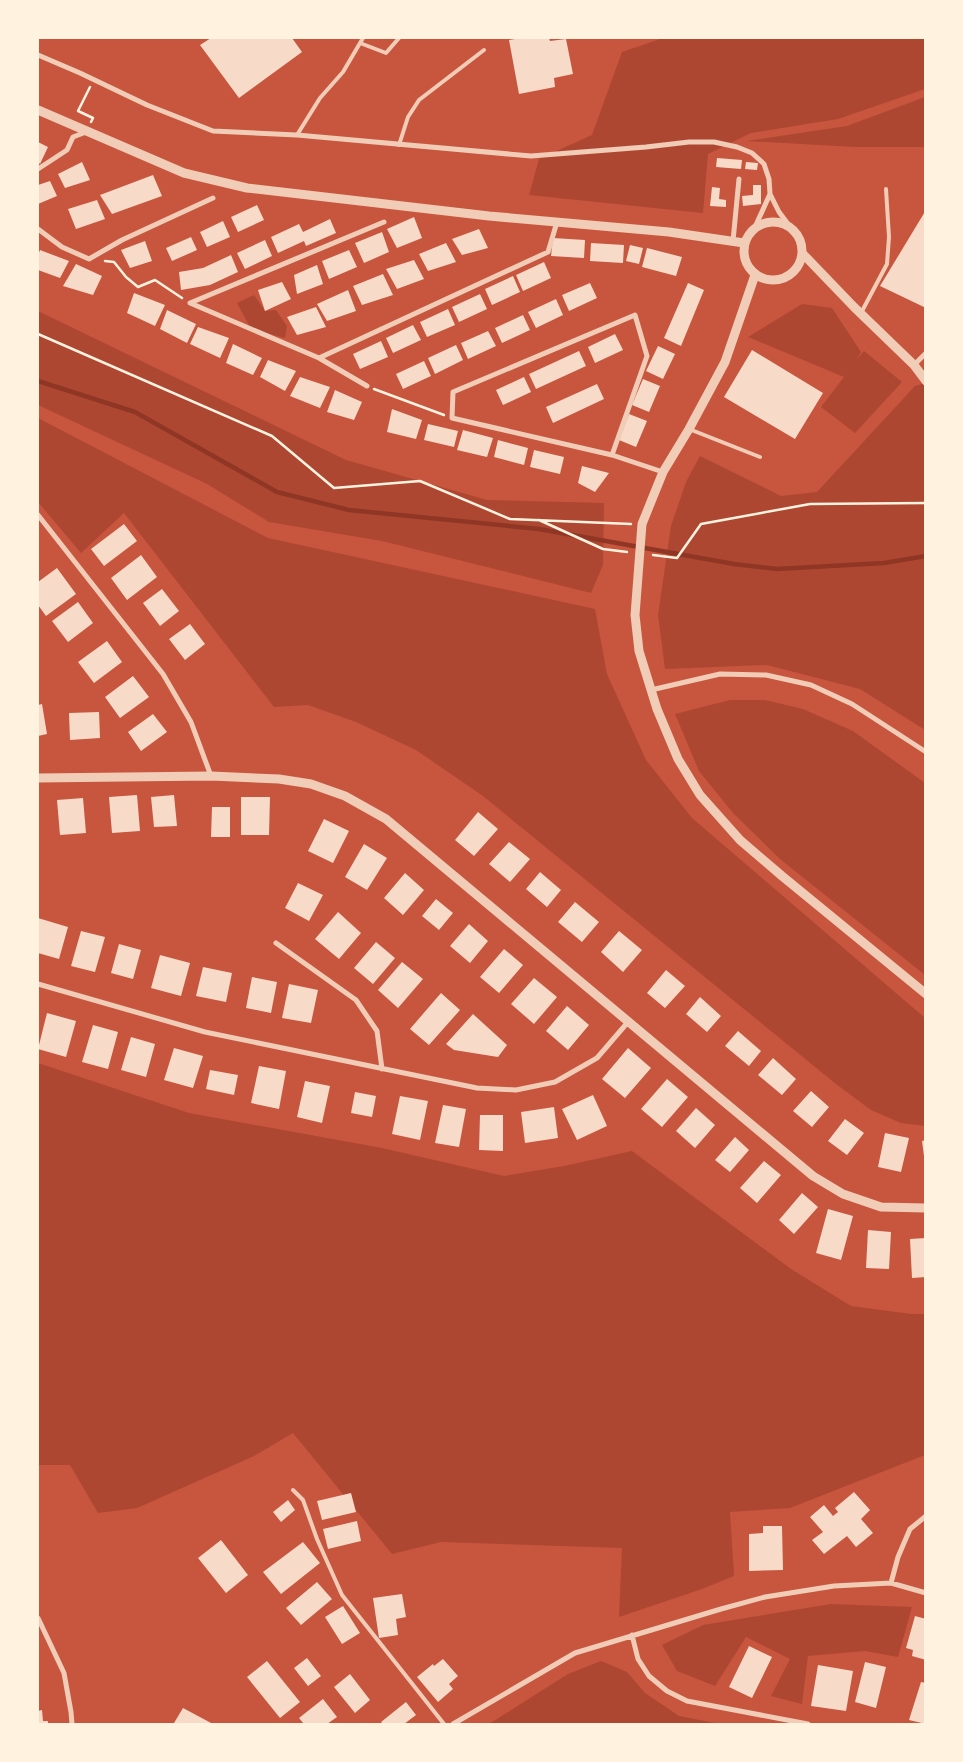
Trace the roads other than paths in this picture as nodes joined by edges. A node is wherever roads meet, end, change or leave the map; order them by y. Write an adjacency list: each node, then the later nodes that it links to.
1 (363, 38): 3 (lane)
2 (399, 38): 3 (lane)
3 (360, 43): 8 (lane)
4 (484, 50): 9 (lane)
5 (38, 55): 8 (street)
6 (38, 110): 7 (street)
7 (86, 132): 10 (street); 16 (street)
8 (297, 135): 9 (street)
9 (399, 145): 13 (street)
10 (38, 169)
11 (739, 179): 20 (street)
12 (886, 189): 24 (lane)
13 (770, 194): 17 (street); 18 (street)
14 (213, 198): 19 (street)
15 (384, 222): 26 (street)
16 (557, 222): 20 (street); 26 (street)
17 (755, 227): 18 (street); 21 (street)
18 (791, 228): 22 (street)
19 (38, 229)
20 (733, 241): 21 (street)
21 (744, 243): 23 (street)
22 (802, 253): 23 (street); 24 (street)
23 (755, 275): 30 (street)
24 (861, 314): 27 (street)
25 (926, 353): 27 (street)
26 (319, 358): 29 (street)
27 (914, 365): 28 (street)
28 (926, 381)
29 (367, 386)
30 (689, 429): 32 (lane); 33 (street)
31 (612, 454): 31 (street); 33 (street)
32 (760, 457)
33 (663, 472): 35 (street)
34 (38, 514): 37 (street)
35 (651, 690): 36 (street); 41 (street)
36 (926, 752)
37 (211, 776): 38 (street); 42 (street)
38 (38, 778)
39 (276, 942): 43 (street)
40 (38, 984): 43 (street)
41 (926, 994)
42 (628, 1022): 43 (street); 44 (street)
43 (382, 1069)
44 (926, 1208)
45 (293, 1490): 52 (lane)
46 (926, 1516): 47 (street)
47 (891, 1583): 48 (street); 50 (street)
48 (926, 1593)
49 (38, 1618): 51 (street)
50 (632, 1635): 53 (street); 54 (street)
51 (72, 1724)
52 (444, 1724)
53 (453, 1724)
54 (806, 1724)

